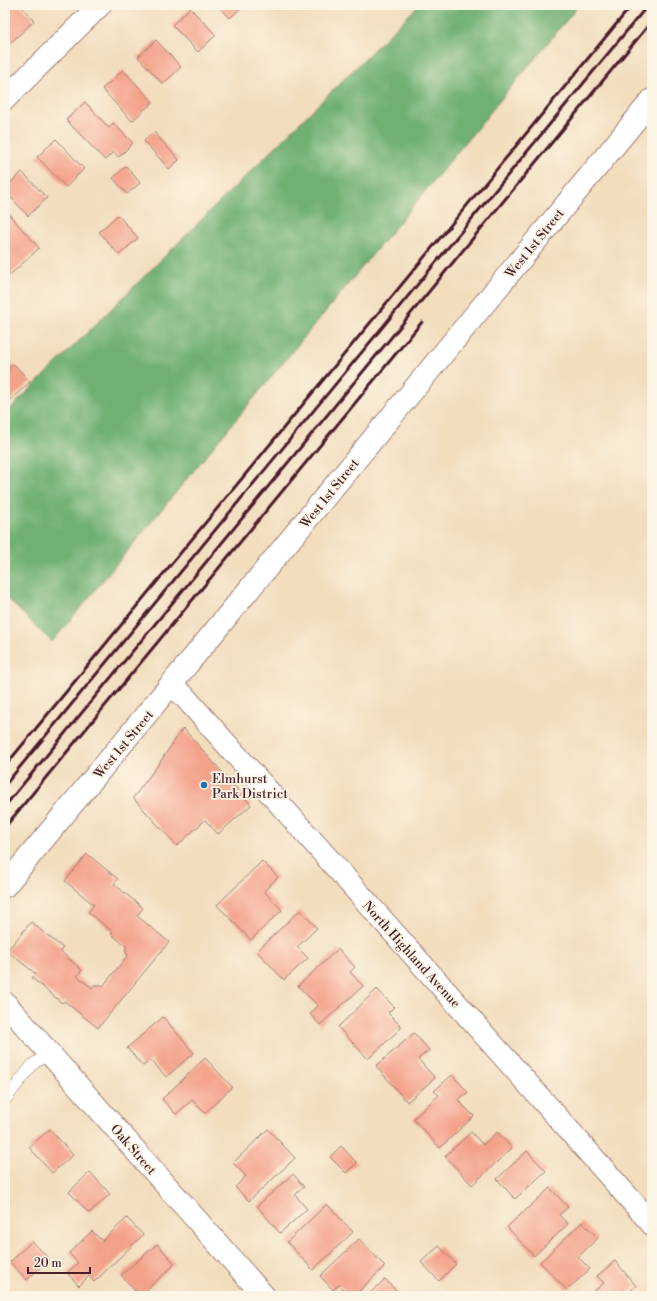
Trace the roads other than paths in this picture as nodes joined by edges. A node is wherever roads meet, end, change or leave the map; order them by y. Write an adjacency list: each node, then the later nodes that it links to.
1 (96, 6): 2 (street)
2 (5, 99)
3 (652, 100): 4 (street, West 1st Street)
4 (172, 685): 5 (street, West 1st Street); 9 (street, North Highland Avenue)
5 (5, 886)
6 (7, 1010): 7 (street, Oak Street)
7 (50, 1054): 8 (lane); 10 (street, Oak Street)
8 (5, 1100)
9 (652, 1224)
10 (264, 1296)

